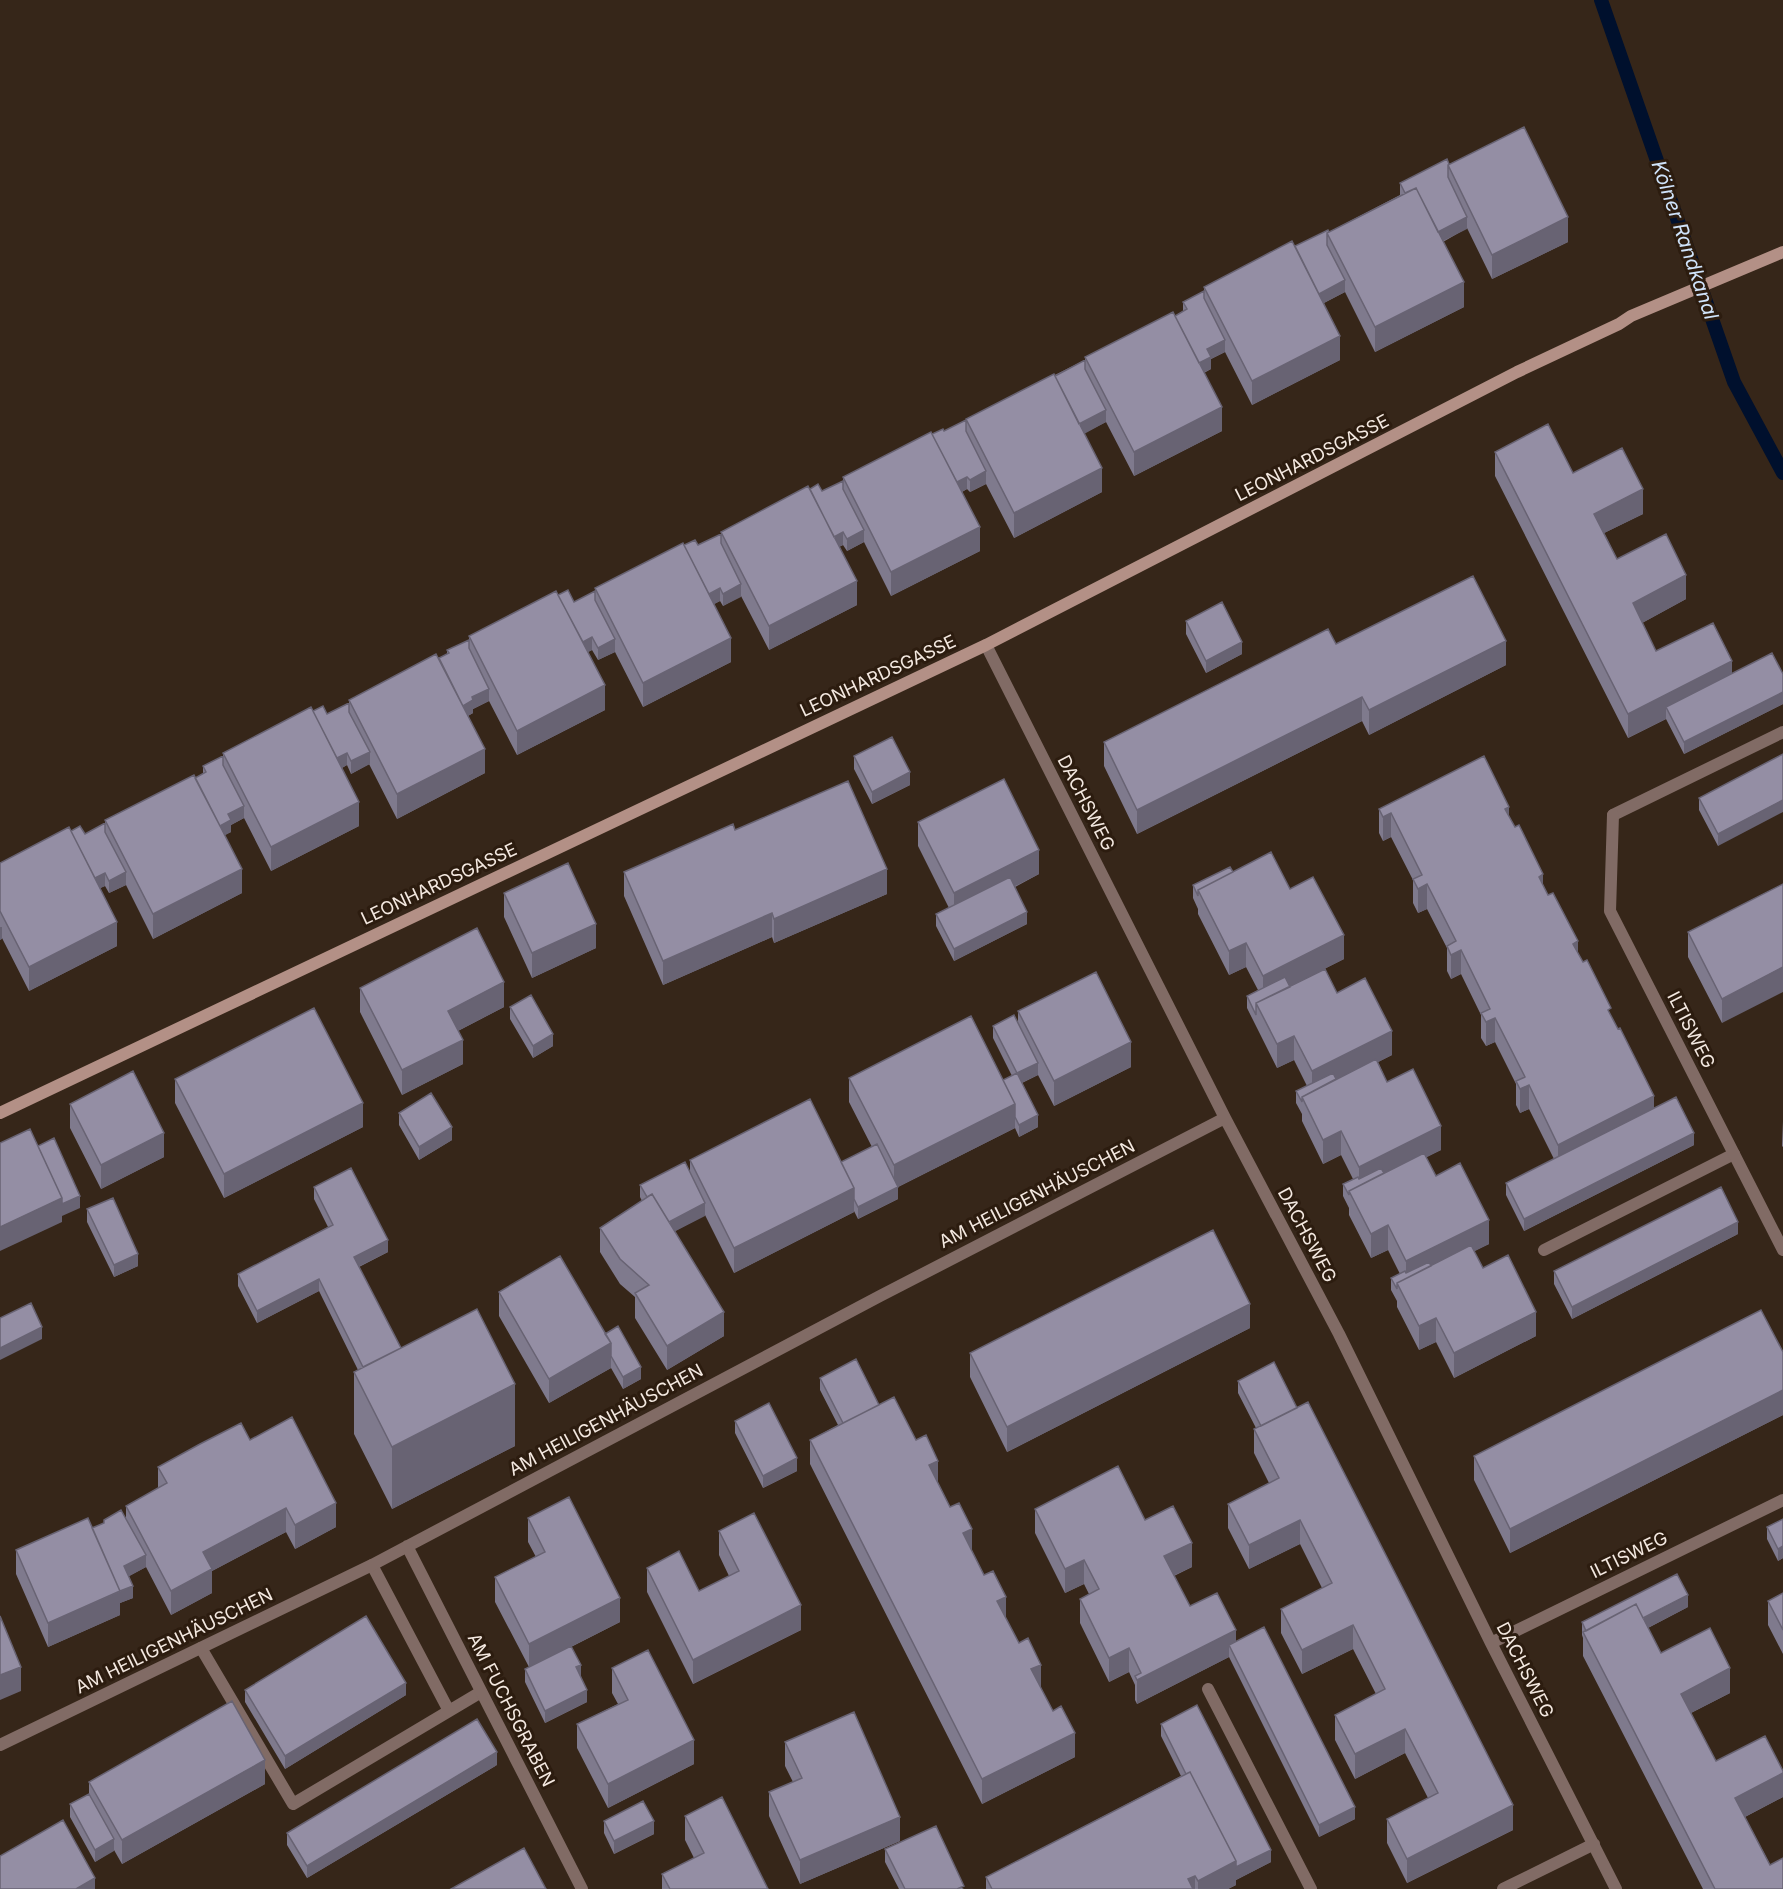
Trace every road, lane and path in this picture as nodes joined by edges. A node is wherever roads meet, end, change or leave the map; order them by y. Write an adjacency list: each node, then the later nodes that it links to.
1 (1783, 252): 2 (street, LEONHARDSGASSE)
2 (986, 645): 4 (street, LEONHARDSGASSE); 5 (street, DACHSWEG)
3 (1783, 732): 6 (street, ILTISWEG)
4 (0, 1113)
5 (1225, 1118): 10 (street, AM HEILIGENHÄUSCHEN); 12 (street, DACHSWEG)
6 (1734, 1154): 7 (street); 8 (street, ILTISWEG)
7 (1544, 1250)
8 (1783, 1250)
9 (1783, 1500): 12 (street, ILTISWEG)
10 (407, 1546): 11 (street, AM HEILIGENHÄUSCHEN); 15 (street, AM FUCHSGRABEN)
11 (372, 1565): 13 (street, AM HEILIGENHÄUSCHEN); 16 (street)
12 (1491, 1643): 18 (street, DACHSWEG)
13 (201, 1648): 16 (street); 17 (street, AM HEILIGENHÄUSCHEN)
14 (1208, 1689): 20 (street)
15 (481, 1692): 16 (street); 19 (street, AM FUCHSGRABEN)
16 (449, 1711)
17 (0, 1745)
18 (1594, 1844): 21 (street); 22 (street, DACHSWEG)
19 (582, 1889)
20 (1311, 1889)
21 (1503, 1889)
22 (1616, 1889)

